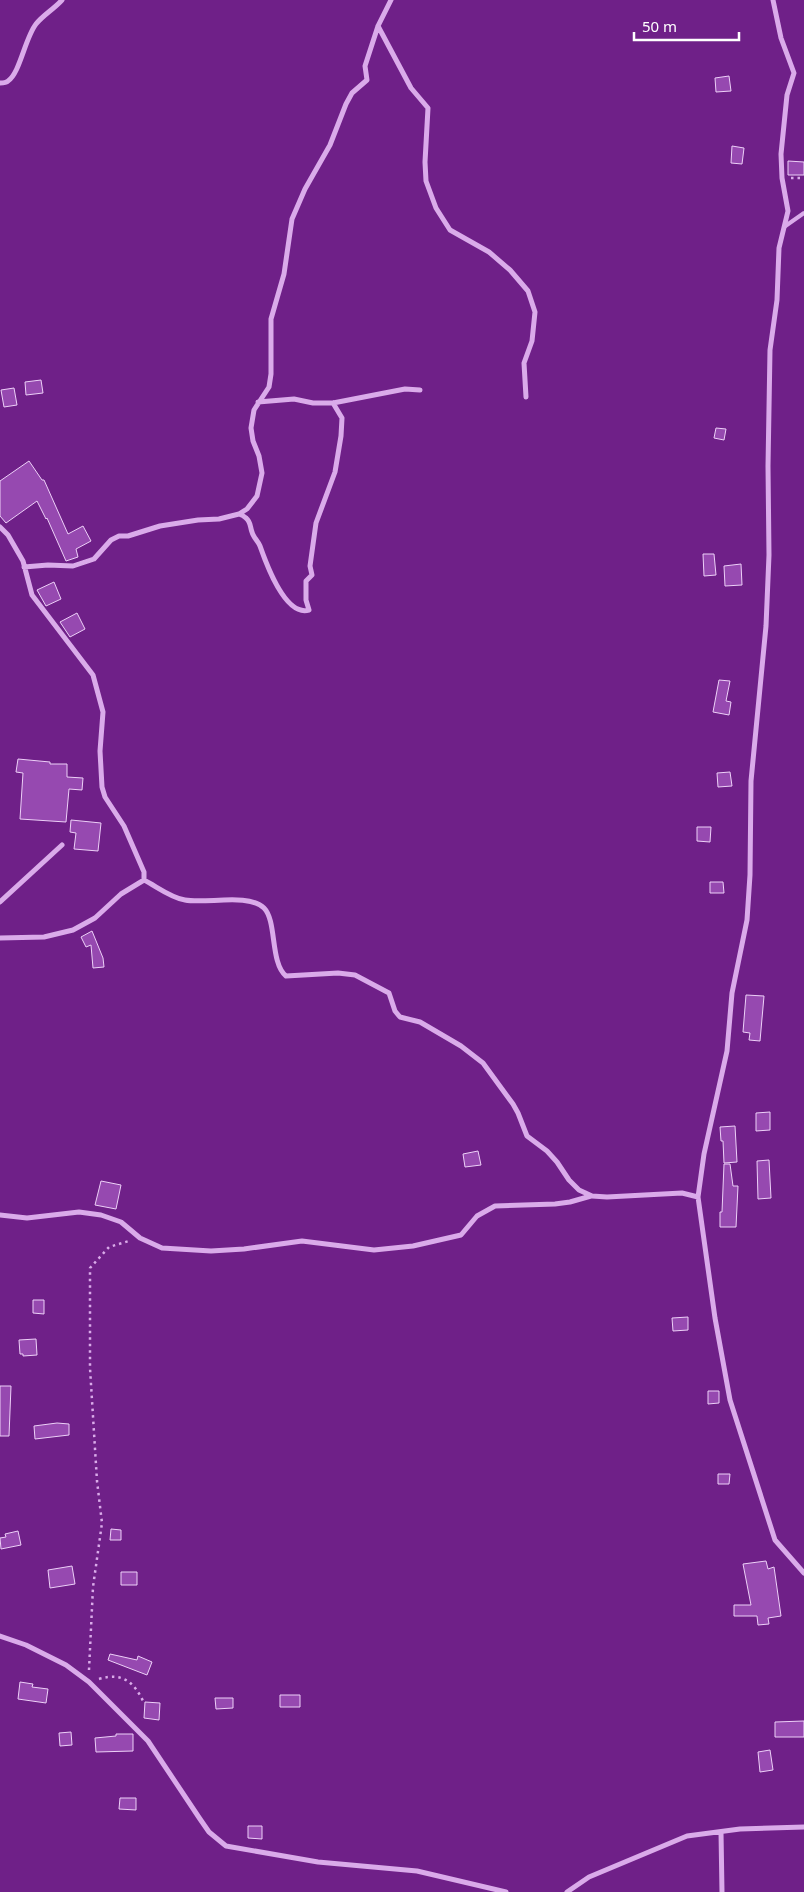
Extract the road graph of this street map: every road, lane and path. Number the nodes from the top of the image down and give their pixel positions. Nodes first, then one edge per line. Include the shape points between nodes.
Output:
1 (62, 0) edge
2 (391, 0) edge
3 (773, 0) edge
4 (378, 26) junction
5 (0, 83) edge
6 (782, 178) junction
7 (804, 178) edge
8 (804, 213) edge
9 (784, 227) junction
10 (420, 390) dead end
11 (526, 397) dead end
12 (258, 402) junction
13 (333, 403) junction
14 (239, 514) junction
15 (0, 527) edge
16 (24, 567) junction
17 (62, 845) dead end
18 (144, 880) junction
19 (0, 902) edge
20 (0, 938) edge
21 (592, 1196) junction
22 (698, 1197) junction
23 (0, 1215) edge
24 (140, 1238) junction
25 (804, 1573) edge
26 (0, 1636) edge
27 (89, 1682) junction
28 (144, 1703) dead end
29 (804, 1827) edge
30 (720, 1832) junction
31 (576, 1890) edge
32 (506, 1892) edge
33 (566, 1892) edge
34 (722, 1892) edge

1 - 5 street via 36,24 17,70 8,81
2 - 4 street
3 - 6 street via 781,38 794,73 787,96
4 - 11 street via 411,88 428,108 424,162 426,180 436,208 450,230 489,252 528,291 535,312 532,341 524,363
4 - 12 street via 365,66 367,80 352,93 346,104 330,145 292,219 284,274 271,319 269,387
6 - 7 path
6 - 9 street via 788,211
8 - 9 lane
9 - 22 street via 779,248 777,300 770,350 769,555 766,626 751,782 747,920 732,993 727,1051
10 - 13 street via 405,388
12 - 13 street via 294,398 313,403
12 - 14 street via 251,428 262,473 257,496 248,509
13 - 14 street via 342,418 341,436 335,472 316,523 310,566 312,575 306,581 309,610 296,609 284,596 267,569 250,524
14 - 16 street via 119,536 94,559 73,566
15 - 16 street via 8,535
16 - 18 street via 32,595 93,675 103,712 102,787 124,826 144,872
17 - 19 street
18 - 20 street via 121,894 95,918 73,930 44,937
18 - 21 street via 184,900 256,902 266,910 282,973 286,976 355,975 389,993 400,1017 420,1022 483,1063 518,1112 527,1136 547,1151 579,1190
21 - 22 street via 682,1194
21 - 24 street via 555,1204 495,1206 477,1216 461,1235 390,1250 302,1241 244,1249 182,1250 162,1248
22 - 25 street via 730,1400 775,1540
23 - 24 street via 27,1218 79,1212 102,1215 121,1222
24 - 27 path via 109,1247 90,1268 90,1368 102,1523 93,1587
26 - 27 street via 66,1665
27 - 28 path via 107,1676 125,1678 138,1690
27 - 32 street via 148,1741 200,1819 226,1846 318,1862 417,1871
29 - 30 street
30 - 31 street via 688,1836 589,1878
30 - 34 street
31 - 33 street

